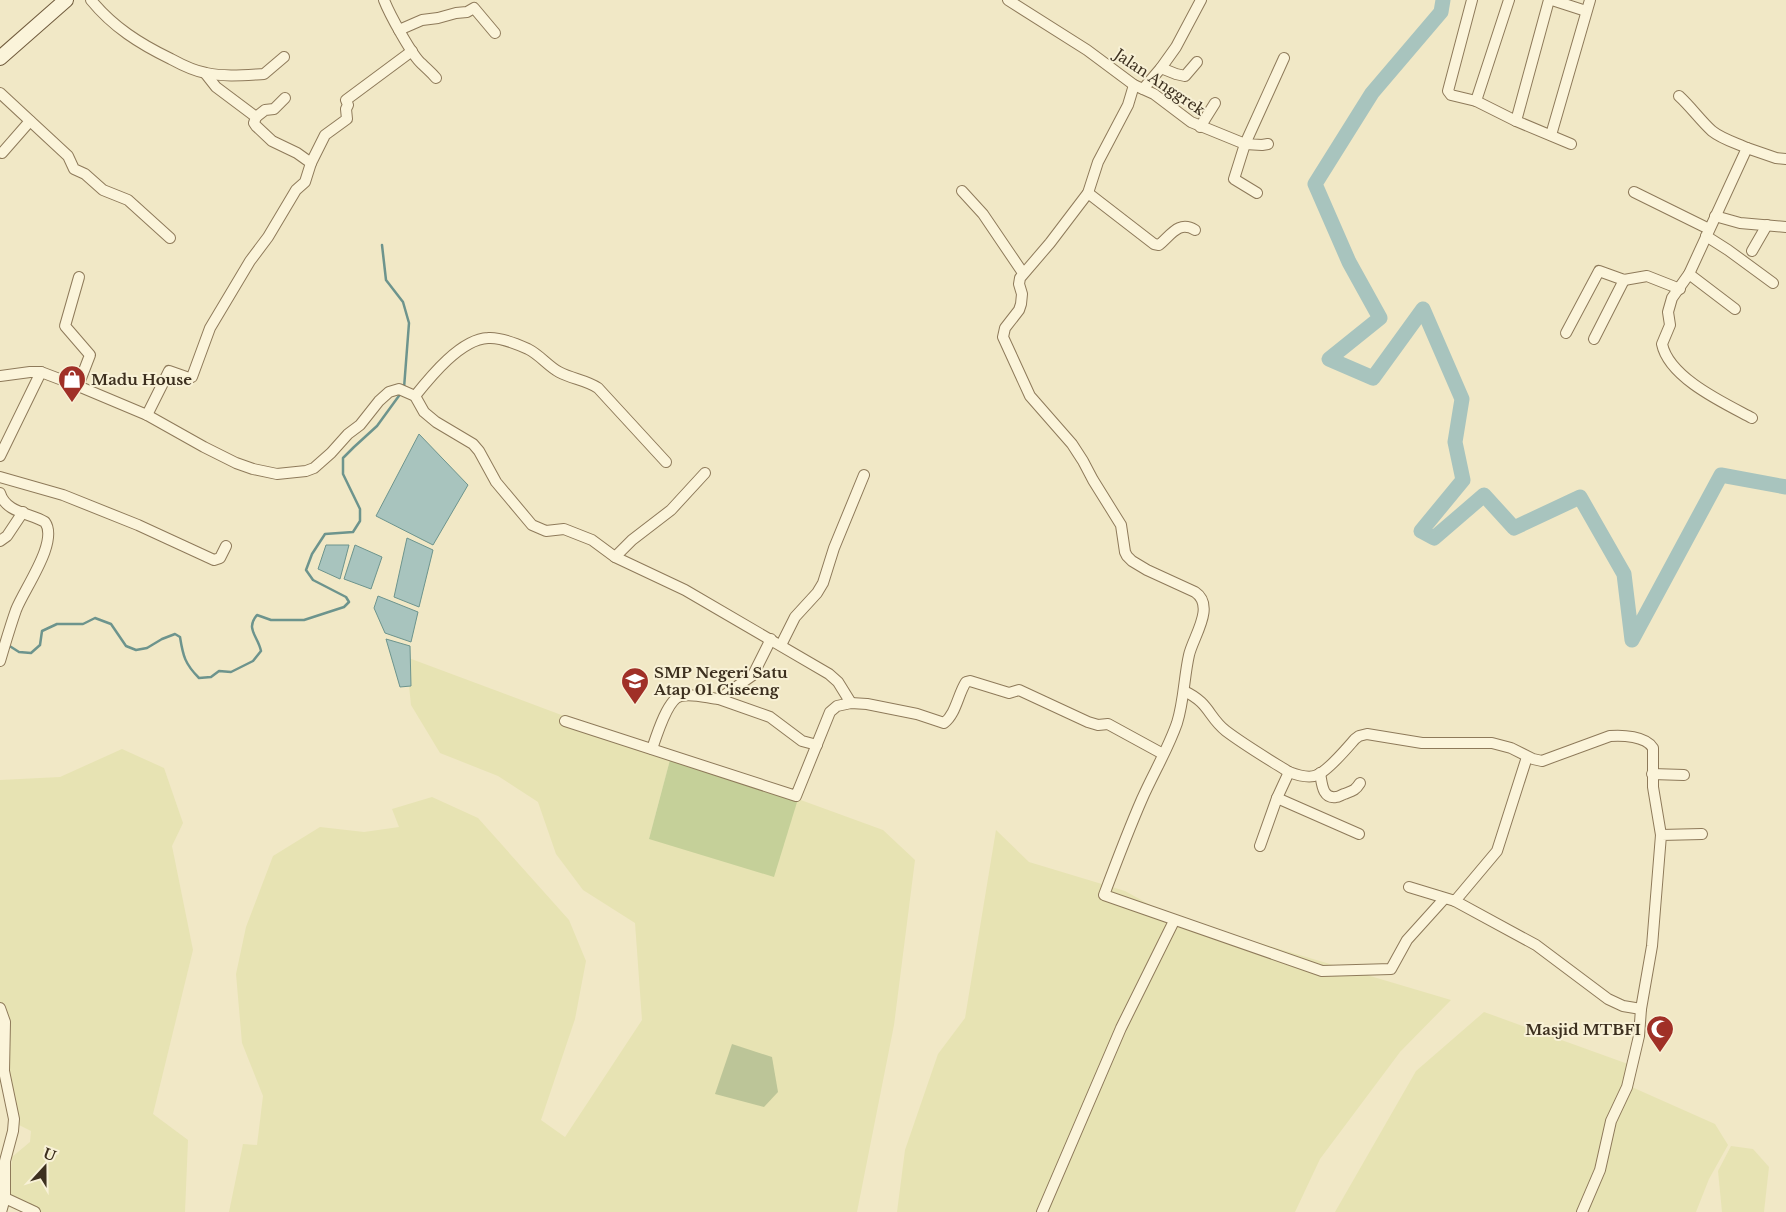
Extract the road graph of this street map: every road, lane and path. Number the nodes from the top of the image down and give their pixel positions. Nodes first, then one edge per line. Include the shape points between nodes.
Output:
1 (66, 0) edge
2 (91, 0) edge
3 (384, 0) edge
4 (1008, 0) edge
5 (1201, 0) edge
6 (1472, 0) edge
7 (1509, 0) edge
8 (1549, 0) edge
9 (1552, 0) edge
10 (1590, 0) edge
11 (1586, 11) junction
12 (400, 30) junction
13 (495, 33) dead end
14 (412, 51) junction
15 (284, 57) dead end
16 (0, 58) edge
17 (1284, 58) dead end
18 (1197, 62) dead end
19 (1161, 68) junction
20 (205, 73) junction
21 (436, 78) dead end
22 (1138, 87) junction
23 (0, 93) edge
24 (1679, 96) dead end
25 (285, 98) dead end
26 (1476, 101) junction
27 (1215, 103) dead end
28 (256, 117) junction
29 (30, 121) junction
30 (1516, 121) junction
31 (1200, 127) junction
32 (1551, 135) junction
33 (1245, 144) junction
34 (1268, 144) dead end
35 (1571, 144) dead end
36 (1748, 148) junction
37 (2, 152) dead end
38 (1786, 159) edge
39 (312, 163) junction
40 (962, 191) dead end
41 (1634, 192) dead end
42 (1088, 193) junction
43 (1257, 194) dead end
44 (1716, 216) junction
45 (1767, 225) junction
46 (1786, 227) edge
47 (1195, 230) dead end
48 (1708, 233) junction
49 (170, 238) dead end
50 (1752, 251) dead end
51 (1023, 273) junction
52 (1690, 274) junction
53 (79, 277) dead end
54 (1624, 280) junction
55 (1773, 283) dead end
56 (1680, 289) junction
57 (1735, 309) dead end
58 (1566, 333) dead end
59 (1594, 339) dead end
60 (41, 372) junction
61 (0, 376) edge
62 (78, 386) junction
63 (414, 395) junction
64 (148, 415) junction
65 (1752, 418) dead end
66 (0, 456) edge
67 (666, 462) dead end
68 (705, 473) dead end
69 (864, 475) dead end
70 (0, 477) edge
71 (0, 493) edge
72 (23, 512) junction
73 (0, 541) edge
74 (226, 546) dead end
75 (615, 557) junction
76 (771, 639) junction
77 (781, 645) junction
78 (0, 661) edge
79 (1184, 691) junction
80 (720, 699) junction
81 (851, 703) junction
82 (565, 721) dead end
83 (817, 744) junction
84 (652, 749) junction
85 (1163, 754) junction
86 (1527, 757) junction
87 (1289, 772) junction
88 (1320, 773) junction
89 (1652, 774) junction
90 (1684, 775) dead end
91 (1360, 783) dead end
92 (1277, 798) junction
93 (1359, 834) dead end
94 (1702, 834) dead end
95 (1661, 835) junction
96 (1260, 846) dead end
97 (1409, 887) dead end
98 (1450, 900) junction
99 (1174, 921) junction
100 (0, 1008) edge
101 (1641, 1010) junction
102 (2, 1052) edge
103 (2, 1197) edge
104 (1, 1212) edge
105 (35, 1212) edge
106 (1042, 1212) edge
107 (1582, 1212) edge

1 - 16 street
2 - 20 street via 115,25 142,45
3 - 12 street
4 - 22 street, Jalan Anggrek
5 - 19 street
6 - 26 street via 1448,91 1451,95
7 - 26 street
8 - 30 street
9 - 11 street
10 - 11 street
11 - 32 street
12 - 13 street via 422,20 474,8
12 - 14 street
14 - 21 street
14 - 39 street via 346,100 347,119 326,135
15 - 20 street via 264,74 223,76
17 - 33 street
18 - 19 street via 1185,76
19 - 22 street
20 - 28 street via 216,87
22 - 31 street, Jalan Anggrek via 1154,94
22 - 42 street via 1098,162
23 - 29 street
24 - 36 street via 1712,131
25 - 28 street via 274,109 265,110
26 - 30 street
27 - 31 street
28 - 39 street via 254,124 272,141
29 - 37 street
29 - 49 street via 68,156 74,169 103,190 128,200
30 - 32 street
31 - 33 street, Jalan Anggrek
32 - 35 street
33 - 34 street
33 - 43 street via 1234,180
36 - 38 street
36 - 44 street
39 - 64 street via 305,182 296,190 213,324 192,377 169,371
40 - 51 street via 983,214
41 - 48 street
42 - 47 street via 1154,244 1159,245 1179,227
42 - 51 street
44 - 45 street via 1740,223
44 - 48 street
45 - 46 street
45 - 50 street
48 - 52 street
48 - 55 street
51 - 79 street via 1019,284 1021,304 1005,328 1003,337 1030,396 1083,461 1121,525 1127,556 1138,566 1202,598 1204,612 1189,656
52 - 56 street
52 - 57 street
53 - 62 street via 65,326 90,355
54 - 56 street via 1647,276
54 - 58 street via 1599,271
54 - 59 street
56 - 65 street via 1670,304 1670,325 1662,347 1674,366 1701,391
60 - 61 street
60 - 62 street
60 - 66 street
62 - 64 street
63 - 64 street via 399,389 389,392 314,468 287,473 267,473 236,462
63 - 67 street via 468,344 484,338 499,339 530,350 559,372 598,388
63 - 75 street via 429,416 480,451 496,482 532,525 546,531 557,528 569,530 599,544
68 - 75 street via 671,510
69 - 77 street via 822,583 795,617
70 - 74 street via 63,495 214,560 220,558
71 - 72 street via 14,510
72 - 73 street
72 - 78 street via 45,522 48,538 36,571 16,609
75 - 76 street via 685,590
76 - 77 street
76 - 80 street via 753,675
77 - 81 street via 834,678
79 - 85 street via 1178,721
79 - 87 street via 1196,696 1224,730
80 - 83 street via 770,717 802,741
80 - 84 street via 675,698
81 - 83 street via 837,706 830,712
81 - 85 street via 885,707 944,723 966,682 970,681 1009,693 1020,690 1088,722 1108,724
82 - 84 street
83 - 84 street via 796,796
85 - 99 street via 1104,896
86 - 88 street via 1492,743 1422,743 1367,734 1355,739
86 - 89 street via 1542,761 1617,736 1645,740 1650,744
86 - 98 street via 1497,851
87 - 88 street via 1301,776
87 - 92 street
88 - 91 street via 1322,789 1336,798 1354,791
89 - 90 street
89 - 95 street
92 - 93 street
92 - 96 street
94 - 95 street
95 - 101 street via 1652,946
97 - 98 street
98 - 99 street via 1406,940 1391,969 1322,971
98 - 101 street via 1536,945 1608,999
99 - 106 street via 1121,1028
100 - 102 street via 4,1022
101 - 107 street via 1639,1036 1627,1087 1611,1120 1600,1170
102 - 103 street via 14,1119 5,1161
103 - 104 street
103 - 105 street

